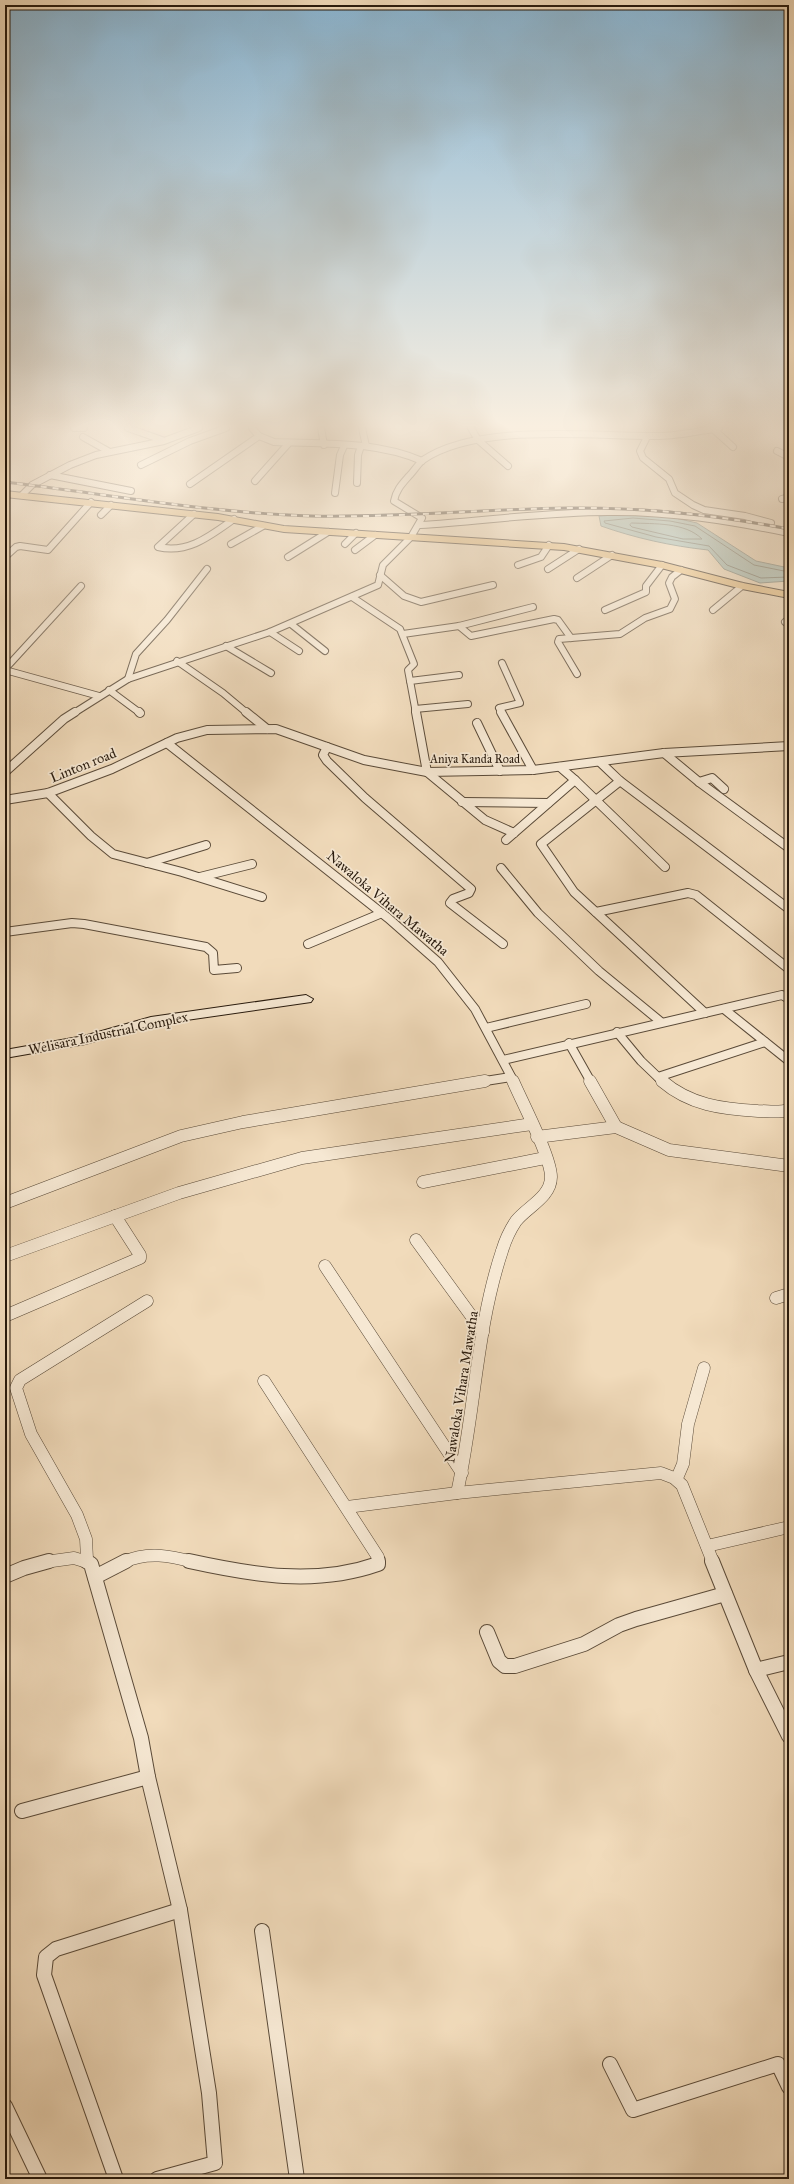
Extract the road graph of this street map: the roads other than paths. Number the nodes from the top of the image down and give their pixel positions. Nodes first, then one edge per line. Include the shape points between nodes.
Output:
1 (66, 530) edge
2 (177, 530) edge
3 (218, 530) edge
4 (256, 530) edge
5 (297, 530) edge
6 (417, 530) edge
7 (774, 530) edge
8 (328, 532) junction
9 (789, 533) edge
10 (356, 534) junction
11 (375, 535) junction
12 (412, 537) junction
13 (232, 544) dead end
14 (345, 544) dead end
15 (549, 545) junction
16 (579, 549) junction
17 (355, 550) dead end
18 (612, 555) junction
19 (5, 557) edge
20 (288, 557) dead end
21 (518, 565) dead end
22 (662, 565) junction
23 (207, 569) dead end
24 (548, 569) dead end
25 (681, 570) junction
26 (380, 575) junction
27 (577, 578) dead end
28 (81, 586) dead end
29 (493, 586) dead end
30 (742, 586) junction
31 (789, 596) edge
32 (352, 597) junction
33 (408, 598) junction
34 (453, 600) dead end
35 (533, 607) dead end
36 (605, 610) dead end
37 (713, 610) dead end
38 (290, 624) junction
39 (459, 626) junction
40 (270, 632) junction
41 (403, 634) junction
42 (471, 636) junction
43 (570, 638) junction
44 (478, 642) dead end
45 (226, 646) junction
46 (299, 651) dead end
47 (325, 651) dead end
48 (177, 661) junction
49 (502, 663) dead end
50 (5, 670) edge
51 (271, 674) dead end
52 (577, 674) dead end
53 (459, 675) dead end
54 (128, 679) junction
55 (410, 681) junction
56 (109, 690) junction
57 (99, 696) junction
58 (468, 704) dead end
59 (415, 709) junction
60 (140, 713) dead end
61 (477, 723) dead end
62 (267, 729) junction
63 (167, 743) junction
64 (789, 746) edge
65 (326, 747) junction
66 (664, 753) junction
67 (600, 762) junction
68 (560, 767) junction
69 (533, 770) junction
70 (500, 771) junction
71 (5, 772) edge
72 (427, 772) junction
73 (575, 780) junction
74 (620, 781) junction
75 (699, 782) junction
76 (724, 789) dead end
77 (48, 793) junction
78 (598, 798) junction
79 (5, 800) edge
80 (462, 802) junction
81 (548, 803) junction
82 (514, 833) junction
83 (506, 840) dead end
84 (206, 845) dead end
85 (789, 848) edge
86 (146, 863) junction
87 (252, 864) dead end
88 (665, 867) dead end
89 (501, 868) dead end
90 (200, 878) junction
91 (262, 897) dead end
92 (789, 909) edge
93 (596, 912) junction
94 (382, 913) junction
95 (5, 932) edge
96 (308, 944) dead end
97 (503, 944) dead end
98 (236, 968) dead end
99 (789, 969) edge
100 (787, 996) edge
101 (306, 999) dead end
102 (586, 1004) dead end
103 (724, 1009) junction
104 (706, 1013) junction
105 (660, 1022) junction
106 (486, 1028) junction
107 (617, 1032) junction
108 (765, 1042) junction
109 (569, 1043) junction
110 (5, 1054) edge
111 (503, 1060) junction
112 (789, 1061) edge
113 (658, 1077) junction
114 (511, 1078) junction
115 (789, 1110) edge
116 (532, 1124) junction
117 (616, 1127) junction
118 (537, 1137) junction
119 (545, 1158) junction
120 (789, 1166) edge
121 (423, 1182) dead end
122 (5, 1203) edge
123 (115, 1216) junction
124 (416, 1240) dead end
125 (5, 1256) edge
126 (324, 1266) dead end
127 (789, 1294) edge
128 (776, 1298) dead end
129 (147, 1301) dead end
130 (5, 1316) edge
131 (483, 1332) junction
132 (704, 1368) dead end
133 (264, 1381) dead end
134 (462, 1473) junction
135 (677, 1478) junction
136 (457, 1493) junction
137 (347, 1507) junction
138 (789, 1527) edge
139 (707, 1546) junction
140 (87, 1559) junction
141 (5, 1576) edge
142 (96, 1577) junction
143 (725, 1594) junction
144 (486, 1632) dead end
145 (789, 1662) edge
146 (756, 1670) junction
147 (789, 1736) edge
148 (148, 1777) junction
149 (22, 1811) dead end
150 (180, 1910) junction
151 (262, 1931) dead end
152 (610, 2064) dead end
153 (789, 2087) edge
154 (5, 2106) edge
155 (40, 2179) edge
156 (116, 2179) edge
157 (157, 2179) edge
158 (297, 2179) edge

1 - 19 street via 48,550 20,546
2 - 3 street via 158,547 186,549 195,546
4 - 13 street
5 - 8 main road
6 - 12 street
7 - 9 street
8 - 10 main road
8 - 20 street
10 - 11 main road
10 - 14 street
11 - 12 main road
11 - 17 street
12 - 15 main road
12 - 26 street via 384,563
15 - 16 main road
15 - 21 street via 541,557
16 - 18 main road
16 - 24 street
18 - 22 main road
18 - 27 street
22 - 25 main road
22 - 36 street via 646,586 646,592
23 - 54 street via 136,654
25 - 30 main road
25 - 43 street via 669,583 675,599 670,609 645,618 620,634
26 - 32 street via 378,585
26 - 33 street
28 - 50 street
29 - 33 street via 421,602
30 - 31 main road
30 - 37 street
32 - 38 street
32 - 41 street via 400,629
33 - 34 street via 405,600 414,606 423,607
35 - 39 street
38 - 40 street
38 - 47 street
39 - 41 street
39 - 42 street
40 - 45 street
40 - 46 street
41 - 55 street via 414,664 408,670
42 - 43 street via 554,619 558,620
42 - 44 street
43 - 52 street via 559,639 558,642
45 - 48 street
45 - 51 street
48 - 54 street
48 - 62 street via 223,692
49 - 69 street via 520,703 499,708
50 - 57 street
53 - 55 street
54 - 56 street
55 - 59 street
56 - 57 street
56 - 60 street
57 - 71 street via 64,719
58 - 59 street
59 - 72 street
61 - 70 street
62 - 63 street, Aniya Kanda Road via 207,730
62 - 65 street, Aniya Kanda Road via 276,729
63 - 77 street, Linton road via 112,769
63 - 94 street, Nawaloka Vihara Mawatha
64 - 66 street, Aniya Kanda Road
65 - 72 street, Aniya Kanda Road via 364,760
65 - 97 street via 323,755 332,766 365,798 471,889 469,893 453,899 450,903
66 - 67 street, Aniya Kanda Road
66 - 75 street
67 - 68 street, Aniya Kanda Road
67 - 74 street
68 - 69 street, Aniya Kanda Road
68 - 73 street
69 - 70 street, Aniya Kanda Road
70 - 72 street, Aniya Kanda Road
72 - 80 street
73 - 78 street
73 - 81 street
74 - 78 street
74 - 92 street
75 - 76 street via 712,778
75 - 85 street
77 - 79 street, Linton road
77 - 86 street via 113,854
78 - 88 street
78 - 93 street via 541,844 574,892
80 - 81 street
80 - 82 street via 486,820
81 - 82 street
82 - 83 street
84 - 86 street
86 - 90 street
87 - 90 street
89 - 105 street via 538,913 599,971
90 - 91 street
93 - 99 street via 688,893 696,895
93 - 104 street
94 - 96 street
94 - 106 street, Nawaloka Vihara Mawatha via 432,956 466,996
95 - 98 street via 72,923 84,924 206,947 213,953 214,970
100 - 103 street
101 - 110 street, Welisara Industrial Complex via 145,1022 80,1041
102 - 106 street
103 - 104 street
103 - 108 street
104 - 105 street
105 - 107 street
106 - 111 street, Nawaloka Vihara Mawatha
107 - 109 street
107 - 113 street
108 - 112 street
108 - 113 street
109 - 111 street
109 - 117 street
111 - 114 street, Nawaloka Vihara Mawatha
113 - 115 street via 676,1093 691,1101 717,1108 782,1112
114 - 116 street, Nawaloka Vihara Mawatha
114 - 122 street via 356,1102 181,1136
116 - 118 street, Nawaloka Vihara Mawatha
116 - 123 street via 302,1158 179,1193
117 - 118 street
117 - 120 street via 669,1150
118 - 119 street, Nawaloka Vihara Mawatha
119 - 121 street
119 - 131 street, Nawaloka Vihara Mawatha via 551,1178 547,1190 516,1221 501,1254
123 - 125 street
123 - 130 street via 140,1258
124 - 131 street
126 - 134 street
127 - 128 street
129 - 140 street via 20,1380 16,1388 30,1434 78,1515 86,1538
131 - 134 street, Nawaloka Vihara Mawatha
132 - 135 street via 688,1424 683,1464
133 - 137 street
134 - 136 street, Nawaloka Vihara Mawatha
135 - 136 street via 657,1473
135 - 139 street via 682,1484
136 - 137 street
137 - 142 street via 378,1557 378,1564 360,1571 300,1578 272,1577 149,1555 126,1561
138 - 139 street
139 - 143 street
140 - 141 street via 75,1557 19,1568
140 - 142 street via 92,1564
142 - 148 street via 141,1738
143 - 144 street via 636,1619 584,1644 515,1666 505,1666 499,1661
143 - 146 street
145 - 146 street
146 - 147 street
148 - 149 street
148 - 150 street
150 - 156 street via 56,1949 46,1957 44,1974
150 - 157 street via 209,2093 215,2163
151 - 158 street
152 - 153 street via 633,2110 778,2064
154 - 155 street

